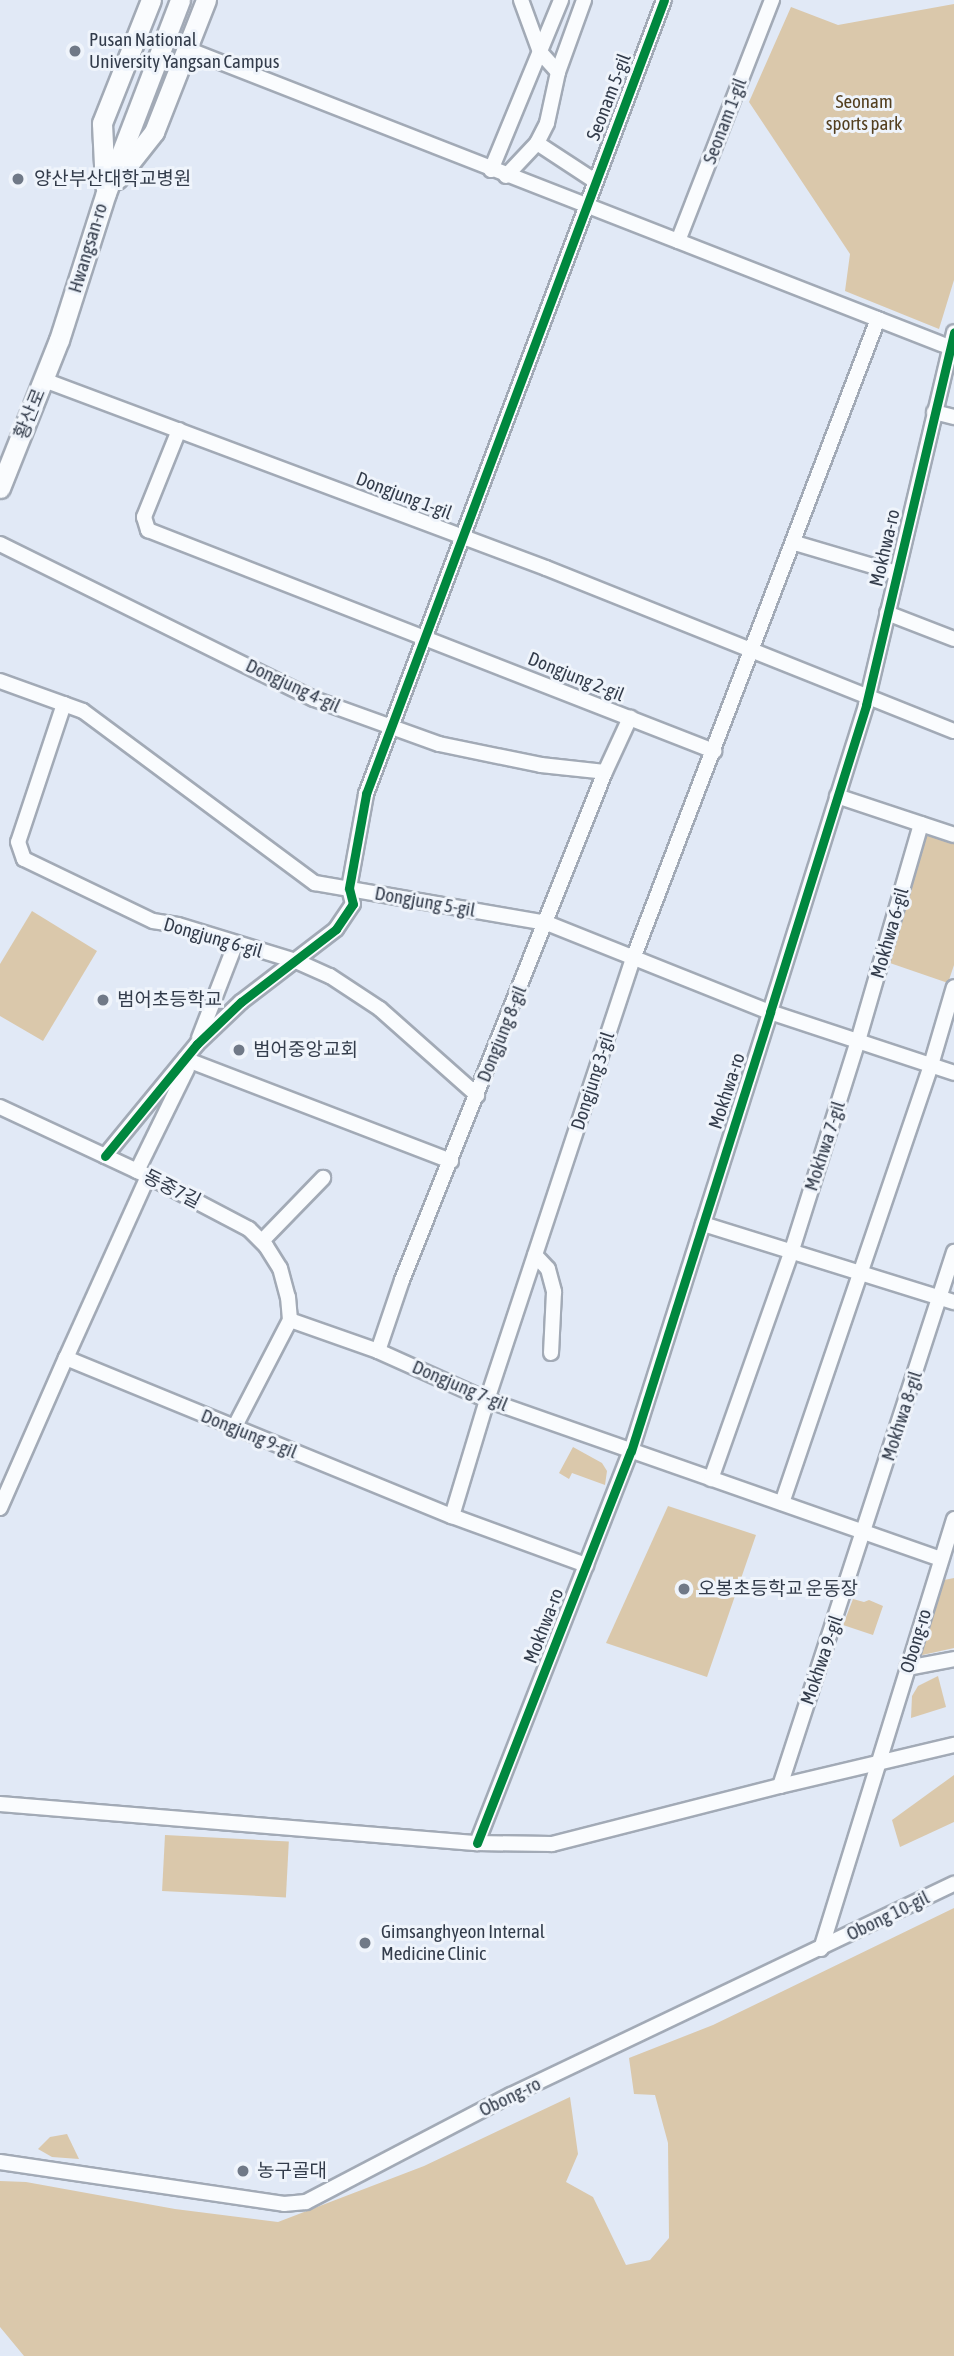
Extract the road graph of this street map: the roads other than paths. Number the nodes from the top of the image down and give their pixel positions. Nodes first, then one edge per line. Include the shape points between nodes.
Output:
1 (151, 0) edge
2 (180, 0) edge
3 (206, 0) edge
4 (521, 0) edge
5 (561, 0) edge
6 (584, 0) edge
7 (664, 0) edge
8 (772, 0) edge
9 (187, 49) junction
10 (540, 52) junction
11 (558, 72) junction
12 (537, 143) junction
13 (491, 170) junction
14 (506, 176) junction
15 (595, 181) junction
16 (106, 193) junction
17 (586, 207) junction
18 (678, 241) junction
19 (878, 319) junction
20 (954, 332) edge
21 (60, 340) joint
22 (949, 347) junction
23 (44, 380) junction
24 (934, 412) junction
25 (954, 417) edge
26 (179, 430) junction
27 (0, 488) edge
28 (465, 538) junction
29 (794, 543) junction
30 (0, 544) edge
31 (897, 573) junction
32 (887, 613) junction
33 (425, 635) junction
34 (954, 639) edge
35 (752, 652) junction
36 (0, 681) edge
37 (868, 695) junction
38 (64, 704) junction
39 (630, 718) junction
40 (390, 726) junction
41 (954, 732) edge
42 (714, 751) junction
43 (605, 772) junction
44 (837, 796) junction
45 (921, 824) junction
46 (954, 835) edge
47 (349, 888) junction
48 (547, 923) junction
49 (236, 945) junction
50 (634, 956) junction
51 (296, 961) junction
52 (954, 987) edge
53 (770, 1012) junction
54 (858, 1041) junction
55 (197, 1044) junction
56 (188, 1062) junction
57 (931, 1065) junction
58 (954, 1073) edge
59 (477, 1095) junction
60 (0, 1107) edge
61 (105, 1156) junction
62 (451, 1161) junction
63 (142, 1174) junction
64 (323, 1178) dead end
65 (703, 1224) junction
66 (262, 1241) junction
67 (792, 1250) junction
68 (954, 1252) edge
69 (535, 1255) junction
70 (859, 1270) junction
71 (947, 1300) edge
72 (290, 1320) junction
73 (378, 1351) junction
74 (551, 1353) dead end
75 (66, 1358) junction
76 (487, 1400) junction
77 (233, 1428) junction
78 (631, 1451) junction
79 (711, 1479) junction
80 (782, 1503) junction
81 (0, 1508) edge
82 (452, 1516) junction
83 (954, 1519) edge
84 (864, 1534) junction
85 (586, 1565) junction
86 (944, 1566) edge
87 (954, 1659) edge
88 (907, 1668) junction
89 (954, 1745) edge
90 (877, 1764) junction
91 (780, 1786) junction
92 (0, 1804) edge
93 (478, 1843) junction
94 (954, 1884) edge
95 (821, 1949) junction
96 (0, 2162) edge

1 - 16 main road via 102,122
2 - 16 main road, Hwangsan-ro
3 - 9 main road
4 - 10 street
5 - 10 street
6 - 11 street
7 - 15 street, Seonam 5-gil
8 - 18 street, Seonam 1-gil
9 - 13 street
9 - 16 main road via 155,132
10 - 11 street
10 - 13 street
11 - 12 street via 547,123
12 - 14 street
12 - 15 street
13 - 14 street
14 - 17 street
15 - 17 street, Seonam 5-gil
16 - 21 main road, Hwangsan-ro
17 - 18 street
17 - 28 street, Seonam 5-gil
18 - 19 street
19 - 22 street
19 - 29 street
20 - 22 street, Mokhwa-ro
21 - 23 main road, 황산로
22 - 24 street, Mokhwa-ro
23 - 26 street, Dongjung 1-gil
23 - 27 main road, 황산로
24 - 25 street
24 - 31 street, Mokhwa-ro
26 - 28 street, Dongjung 1-gil
26 - 33 street, Dongjung 2-gil via 144,517 148,530
28 - 33 street
28 - 35 street, Dongjung 1-gil
29 - 31 street
29 - 35 street
30 - 40 street, Dongjung 4-gil via 314,699
31 - 32 street, Mokhwa-ro
32 - 34 street
32 - 37 street, Mokhwa-ro
33 - 39 street, Dongjung 2-gil
33 - 40 street
35 - 37 street, Dongjung 1-gil
35 - 42 street, Dongjung 3-gil
36 - 38 street, Dongjung 5-gil
37 - 41 street, Dongjung 1-gil
37 - 44 street, Mokhwa-ro
38 - 47 street, Dongjung 5-gil via 83,711 315,883
38 - 49 street, Dongjung 6-gil via 18,842 24,859 153,921
39 - 42 street, Dongjung 2-gil
39 - 43 street, Dongjung 8-gil
40 - 43 street, Dongjung 4-gil via 482,755
40 - 47 street via 366,794
42 - 50 street, Dongjung 3-gil
43 - 48 street, Dongjung 8-gil
44 - 45 street
44 - 53 street, Mokhwa-ro
45 - 46 street
45 - 54 street, Mokhwa 6-gil
47 - 48 street, Dongjung 5-gil
47 - 51 street via 352,904 336,929
48 - 50 street, Dongjung 5-gil
48 - 59 street, Dongjung 8-gil
49 - 51 street, Dongjung 6-gil
49 - 55 street
50 - 53 street, Dongjung 5-gil
50 - 69 street, Dongjung 3-gil
51 - 55 street via 241,1002
51 - 59 street, Dongjung 6-gil via 330,976 380,1009
52 - 57 street
53 - 54 street
53 - 65 street, Mokhwa-ro
54 - 57 street
54 - 67 street, Mokhwa 7-gil
55 - 56 street
56 - 61 street
56 - 62 street
56 - 63 street
57 - 58 street
57 - 70 street
59 - 62 street, Dongjung 8-gil
60 - 61 street, 동중7길
61 - 63 street, 동중7길
62 - 73 street, Dongjung 8-gil
63 - 66 street, 동중7길 via 249,1229
63 - 75 street
64 - 66 street
65 - 67 street
65 - 78 street, Mokhwa-ro
66 - 72 street, 동중7길 via 280,1268
67 - 70 street
67 - 79 street
68 - 71 street
69 - 74 street via 548,1269 554,1292
69 - 76 street, Dongjung 3-gil
70 - 71 street
70 - 80 street
71 - 84 street, Mokhwa 8-gil
72 - 73 street, Dongjung 7-gil
72 - 77 street
73 - 76 street, Dongjung 7-gil
75 - 77 street, Dongjung 9-gil
75 - 81 street
76 - 78 street, Dongjung 7-gil
76 - 82 street, Dongjung 3-gil
77 - 82 street, Dongjung 9-gil
78 - 79 street
78 - 85 street, Mokhwa-ro
79 - 80 street
80 - 84 street
82 - 85 street, Dongjung 9-gil
83 - 86 street, Obong-ro
84 - 86 street
84 - 91 street, Mokhwa 9-gil
85 - 93 street, Mokhwa-ro
86 - 88 street, Obong-ro
87 - 88 street
88 - 90 street, Obong-ro
89 - 90 street
90 - 91 street
90 - 95 street, Obong-ro
91 - 93 street via 552,1844
92 - 93 street
94 - 95 street, Obong 10-gil
95 - 96 street, Obong-ro via 511,2095 306,2202 284,2204

